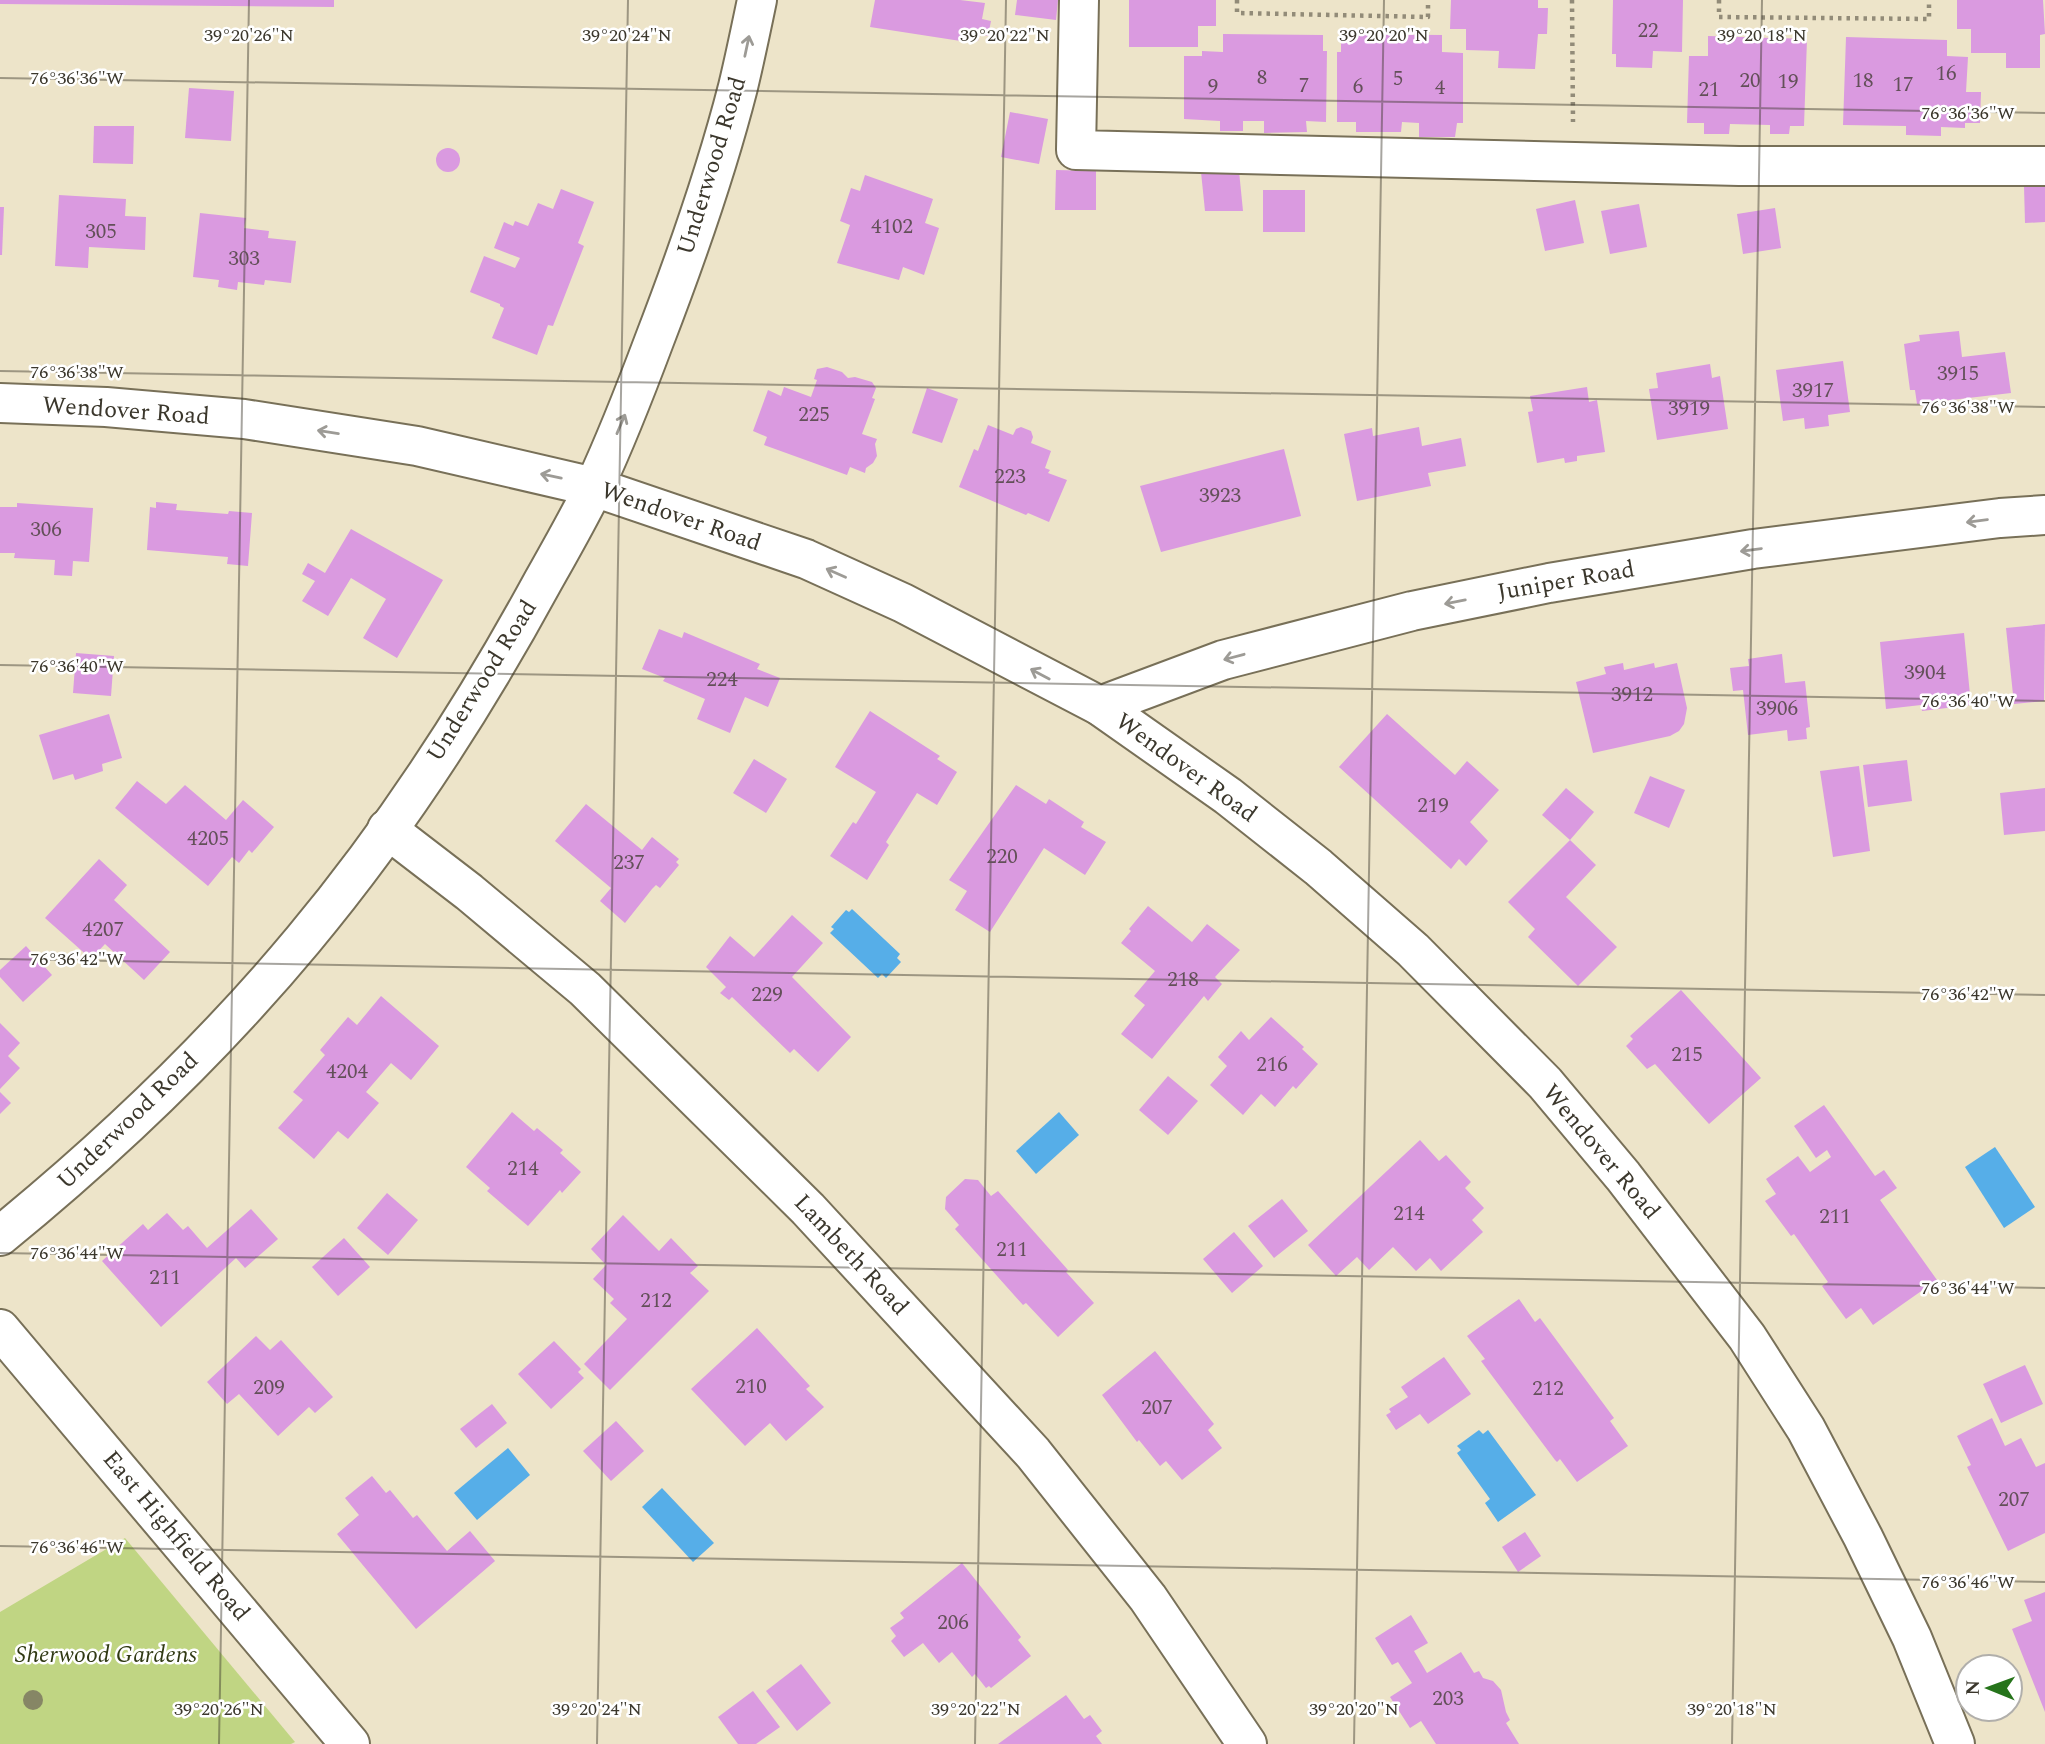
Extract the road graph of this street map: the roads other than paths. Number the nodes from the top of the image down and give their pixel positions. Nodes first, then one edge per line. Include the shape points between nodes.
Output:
1 (757, 0) edge
2 (1079, 0) edge
3 (2045, 166) edge
4 (0, 403) edge
5 (594, 487) junction
6 (2045, 515) edge
7 (1100, 706) junction
8 (387, 830) junction
9 (0, 1236) edge
10 (0, 1329) edge
11 (350, 1744) edge
12 (1247, 1744) edge
13 (1955, 1744) edge

5 -> 1 street, Underwood Road via 673,293 709,186
2 - 3 street via 1076,150 1739,166
5 -> 4 street, Wendover Road via 417,446 244,419
7 -> 5 street, Wendover Road via 903,603 806,559
5 - 8 street, Underwood Road via 486,684
6 -> 7 street, Juniper Road via 1753,549 1412,611 1223,660
7 - 13 street, Wendover Road via 1238,804 1413,950 1545,1083 1623,1176 1747,1337 1806,1429 1912,1639
8 - 9 street, Underwood Road via 303,940 213,1039 124,1128
8 - 12 street, Lambeth Road via 585,989 808,1209 1033,1453 1148,1598
10 - 11 street, East Highfield Road

